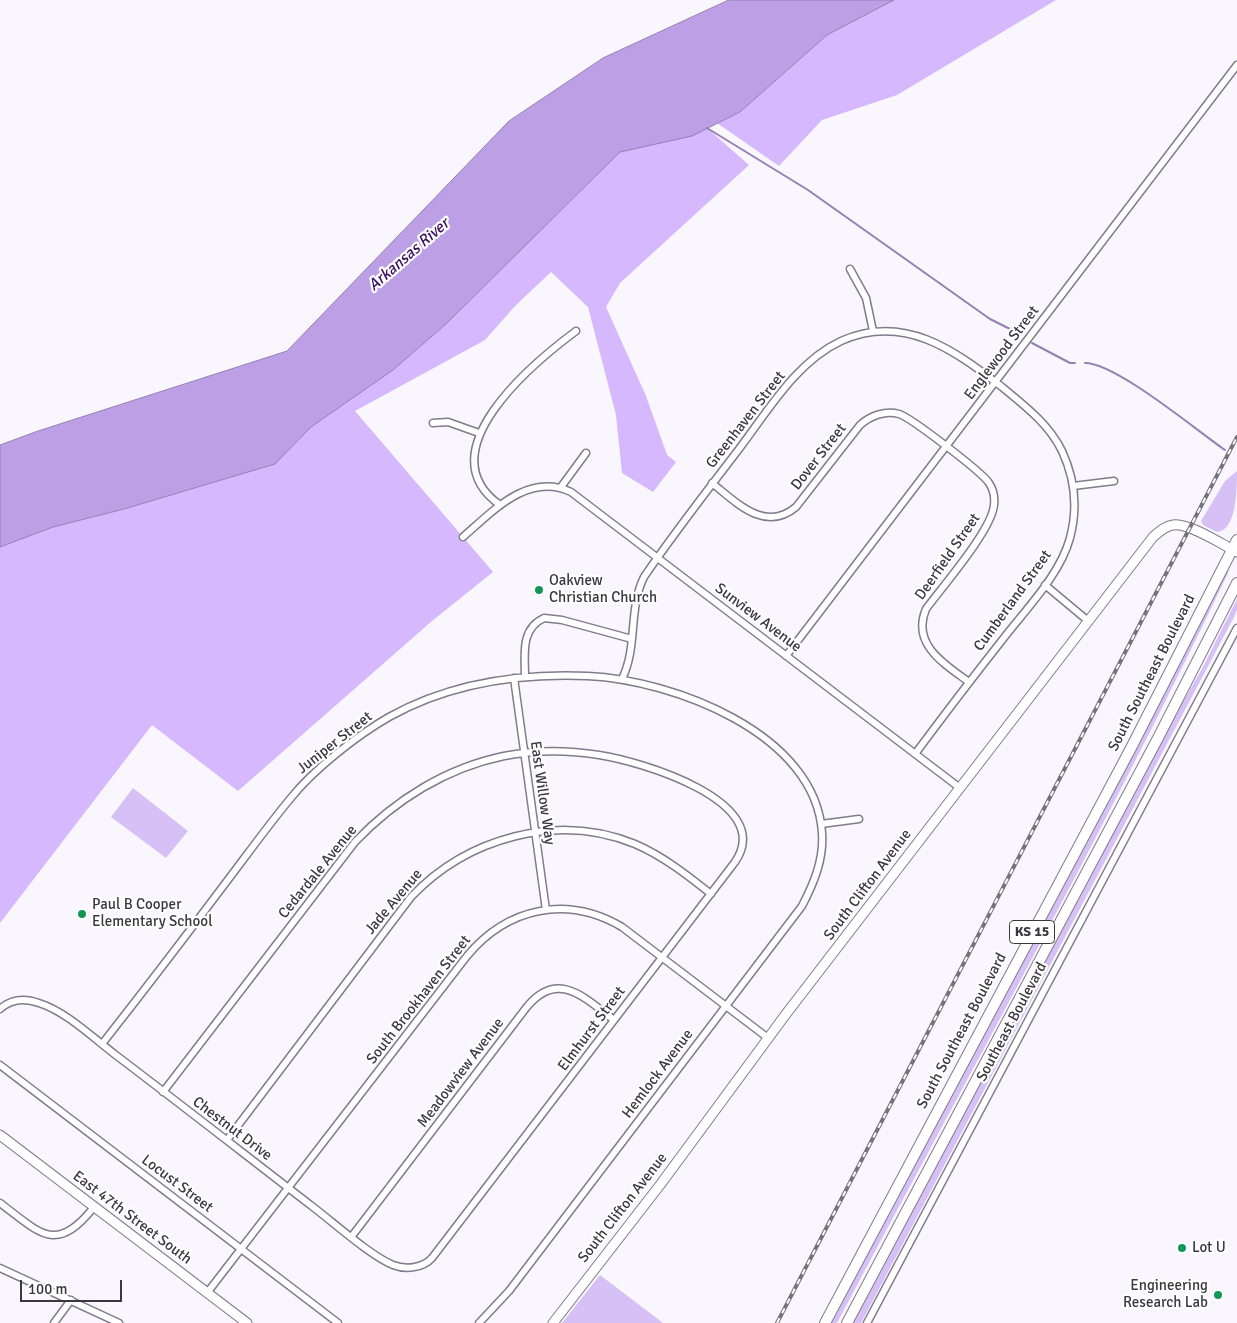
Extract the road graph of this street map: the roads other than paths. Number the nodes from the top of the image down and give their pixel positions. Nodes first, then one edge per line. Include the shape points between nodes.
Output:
1 (1237, 65) edge
2 (850, 269) dead end
3 (576, 331) dead end
4 (873, 331) junction
5 (995, 382) junction
6 (432, 423) dead end
7 (479, 433) junction
8 (946, 447) junction
9 (586, 454) dead end
10 (1114, 481) dead end
11 (712, 483) junction
12 (1073, 486) junction
13 (562, 488) junction
14 (500, 505) junction
15 (463, 537) dead end
16 (1235, 548) edge
17 (658, 557) junction
18 (1237, 584) edge
19 (1045, 585) junction
20 (1087, 620) junction
21 (1237, 628) edge
22 (632, 639) junction
23 (786, 656) junction
24 (525, 677) junction
25 (514, 678) junction
26 (622, 679) junction
27 (969, 682) junction
28 (524, 754) junction
29 (915, 754) junction
30 (960, 788) junction
31 (721, 804) joint
32 (859, 819) dead end
33 (821, 824) junction
34 (535, 833) junction
35 (711, 894) junction
36 (546, 910) junction
37 (663, 958) junction
38 (725, 1007) junction
39 (0, 1009) edge
40 (614, 1020) junction
41 (768, 1038) junction
42 (102, 1044) junction
43 (0, 1065) edge
44 (163, 1092) junction
45 (0, 1135) edge
46 (226, 1140) junction
47 (289, 1188) junction
48 (0, 1203) edge
49 (94, 1207) junction
50 (352, 1236) junction
51 (242, 1250) junction
52 (424, 1264) joint
53 (0, 1268) edge
54 (207, 1293) junction
55 (71, 1300) junction
56 (54, 1323) edge
57 (119, 1323) edge
58 (247, 1323) edge
59 (338, 1323) edge
60 (479, 1323) edge
61 (553, 1323) edge
62 (825, 1323) edge
63 (847, 1323) edge
64 (867, 1323) edge

1 - 5 street, Englewood Street
2 - 4 street via 866,298
3 - 7 street via 529,371 492,412
4 - 5 street, Greenhaven Street via 902,332 935,342
4 - 11 street, Greenhaven Street via 842,341 810,361
5 - 8 street, Englewood Street
5 - 12 street, Cumberland Street via 1050,431 1062,451
6 - 7 street via 448,422
7 - 14 street via 474,452 476,472 484,489
8 - 11 street, Dover Street via 900,414 886,413 870,418 860,425 796,507 776,517 751,513
8 - 23 street, Englewood Street
8 - 27 street, Deerfield Street via 983,476 994,498 987,525 926,609 922,622 927,646
9 - 13 street
10 - 12 street
11 - 17 street, Greenhaven Street
12 - 19 street, Cumberland Street via 1075,513 1068,544
13 - 14 street, Sunview Avenue via 545,485 534,488
13 - 17 street, Sunview Avenue
14 - 15 street
16 - 20 street, South Clifton Avenue via 1190,528 1174,524 1167,527 1149,540
16 - 62 main road, South Southeast Boulevard / KS 15
17 - 22 street, Greenhaven Street via 644,576 638,592
17 - 23 street, Sunview Avenue
18 - 63 main road, KS 15
19 - 20 street
19 - 27 street, Cumberland Street
20 - 30 street, South Clifton Avenue
21 - 64 street, Southeast Boulevard
22 - 24 street via 544,618 534,624 524,640
22 - 26 street, Greenhaven Street
23 - 29 street, Sunview Avenue
24 - 25 street, Juniper Street
24 - 26 street, Juniper Street
25 - 28 street, East Willow Way
25 - 42 street, Juniper Street via 460,688 408,707 369,730 314,774 289,799
26 - 33 street, Juniper Street via 698,702 740,722 770,742 795,766 807,784
27 - 29 street, Cumberland Street
28 - 31 street, Cedardale Avenue via 579,753 630,762 674,777
28 - 34 street, East Willow Way
28 - 44 street, Cedardale Avenue via 485,761 446,776 410,795 370,827 341,859
29 - 30 street, Sunview Avenue
30 - 41 street, South Clifton Avenue
31 - 35 street, Elmhurst Street via 736,818 744,840 736,860
32 - 33 street
33 - 38 street, Hemlock Avenue via 820,862 802,906
34 - 35 street, Jade Avenue via 579,831 625,841 666,860
34 - 36 street, East Willow Way
34 - 46 street, Jade Avenue via 477,848 429,879 399,912
35 - 37 street, Elmhurst Street
36 - 37 street, South Brookhaven Street via 577,909 596,914 622,927
36 - 47 street, South Brookhaven Street via 506,922 474,948
37 - 38 street, South Brookhaven Street
37 - 40 street, Elmhurst Street
38 - 41 street, South Brookhaven Street
38 - 60 street, Hemlock Avenue via 509,1291
39 - 42 street, Chestnut Drive via 11,1001 28,1001 50,1008
40 - 50 street, Meadowview Avenue via 569,990 554,989 540,993
40 - 52 street, Elmhurst Street via 432,1258
41 - 61 street, South Clifton Avenue
42 - 44 street, Chestnut Drive
43 - 51 street, Locust Street
44 - 46 street, Chestnut Drive
45 - 49 street, East 47th Street South
46 - 47 street, Chestnut Drive
47 - 50 street, Chestnut Drive
47 - 51 street, South Brookhaven Street
48 - 49 street via 33,1228 49,1235 74,1230
49 - 54 street, East 47th Street South
50 - 52 street, Chestnut Drive via 395,1266
51 - 54 street, South Brookhaven Street
51 - 59 street, Locust Street
53 - 55 street
54 - 58 street, East 47th Street South
55 - 56 street
55 - 57 street

